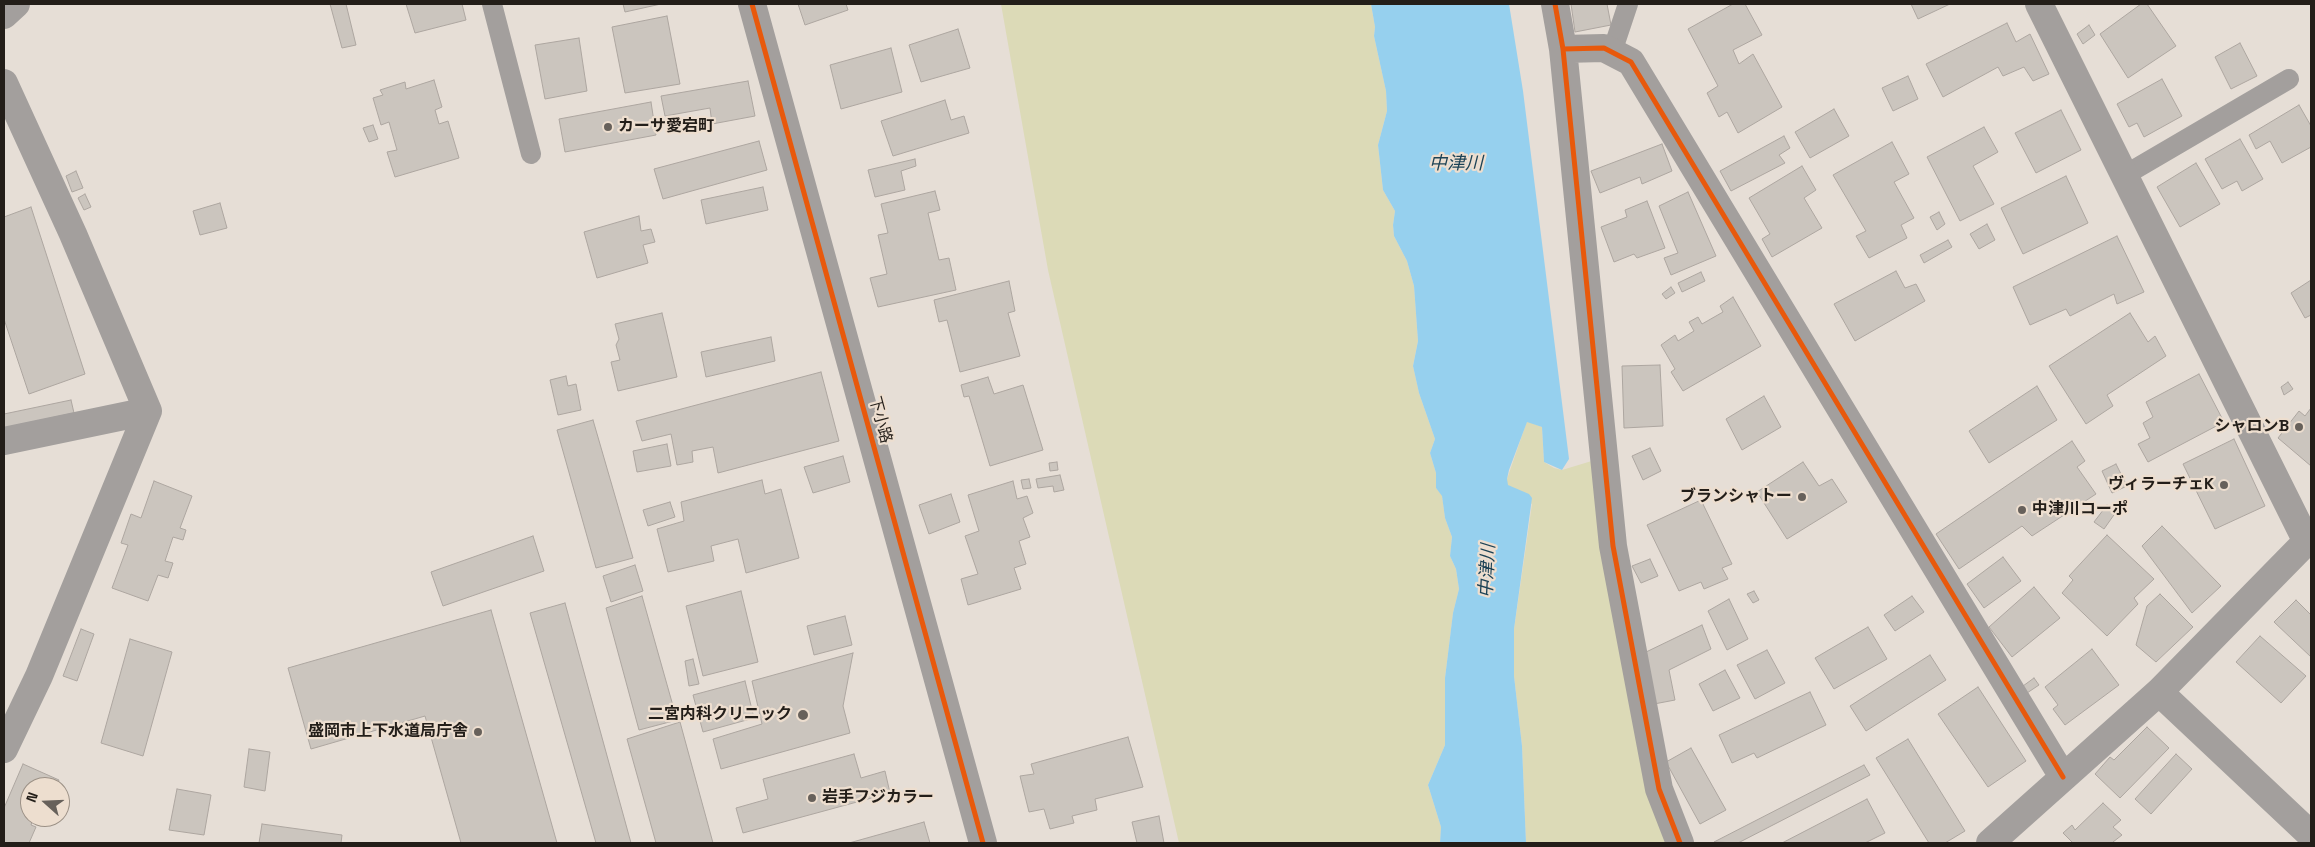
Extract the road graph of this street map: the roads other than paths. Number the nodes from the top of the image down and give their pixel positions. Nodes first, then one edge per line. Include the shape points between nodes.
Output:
1 (16, 4) edge
2 (492, 4) edge
3 (752, 4) edge
4 (1555, 4) edge
5 (1628, 4) edge
6 (2040, 4) edge
7 (4, 14) edge
8 (1563, 49) junction
9 (1612, 52) junction
10 (2289, 79) dead end
11 (4, 83) edge
12 (531, 154) dead end
13 (2125, 175) junction
14 (148, 410) junction
15 (4, 440) edge
16 (2309, 539) edge
17 (2159, 692) junction
18 (4, 749) edge
19 (2063, 778) junction
20 (2311, 835) edge
21 (984, 843) edge
22 (1680, 843) edge
23 (1990, 843) edge

1 - 7 street
2 - 12 lane
3 - 21 street, 下小路
4 - 8 street
5 - 9 lane
6 - 13 street
8 - 9 street via 1604,48
8 - 22 street via 1613,546 1659,789
9 - 19 street via 1631,62
10 - 13 lane
11 - 14 street
13 - 16 street
14 - 15 street
14 - 18 street via 39,676
16 - 17 street
17 - 19 street
17 - 20 street
19 - 23 street

